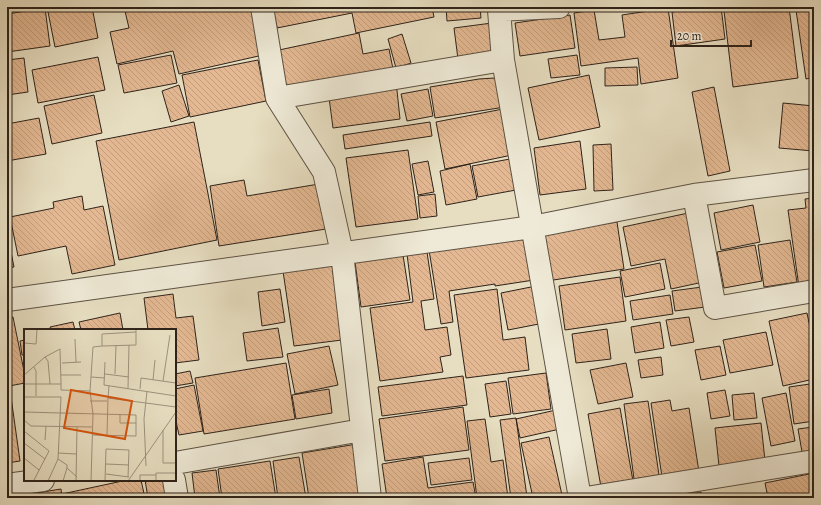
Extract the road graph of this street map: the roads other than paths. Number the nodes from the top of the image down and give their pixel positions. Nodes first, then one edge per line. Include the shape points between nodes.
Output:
1 (262, 7) edge
2 (560, 7) edge
3 (499, 9) edge
4 (502, 60) junction
5 (277, 98) junction
6 (814, 180) edge
7 (694, 195) junction
8 (532, 227) junction
9 (342, 253) junction
10 (814, 291) edge
11 (7, 300) edge
12 (362, 430) junction
13 (814, 462) edge
14 (176, 463) edge
15 (34, 481) edge
16 (174, 481) edge
17 (7, 484) edge
18 (176, 498) edge
19 (370, 498) edge
20 (580, 498) edge
21 (586, 498) edge

1 - 5 street
2 - 3 street
3 - 4 street
4 - 5 street
4 - 8 street
5 - 9 street via 324,172
6 - 7 street
7 - 8 street
7 - 10 street via 715,308
8 - 9 street
8 - 20 street
9 - 11 street
9 - 12 street
12 - 14 street
12 - 19 street
13 - 21 street
15 - 17 street
16 - 18 street

